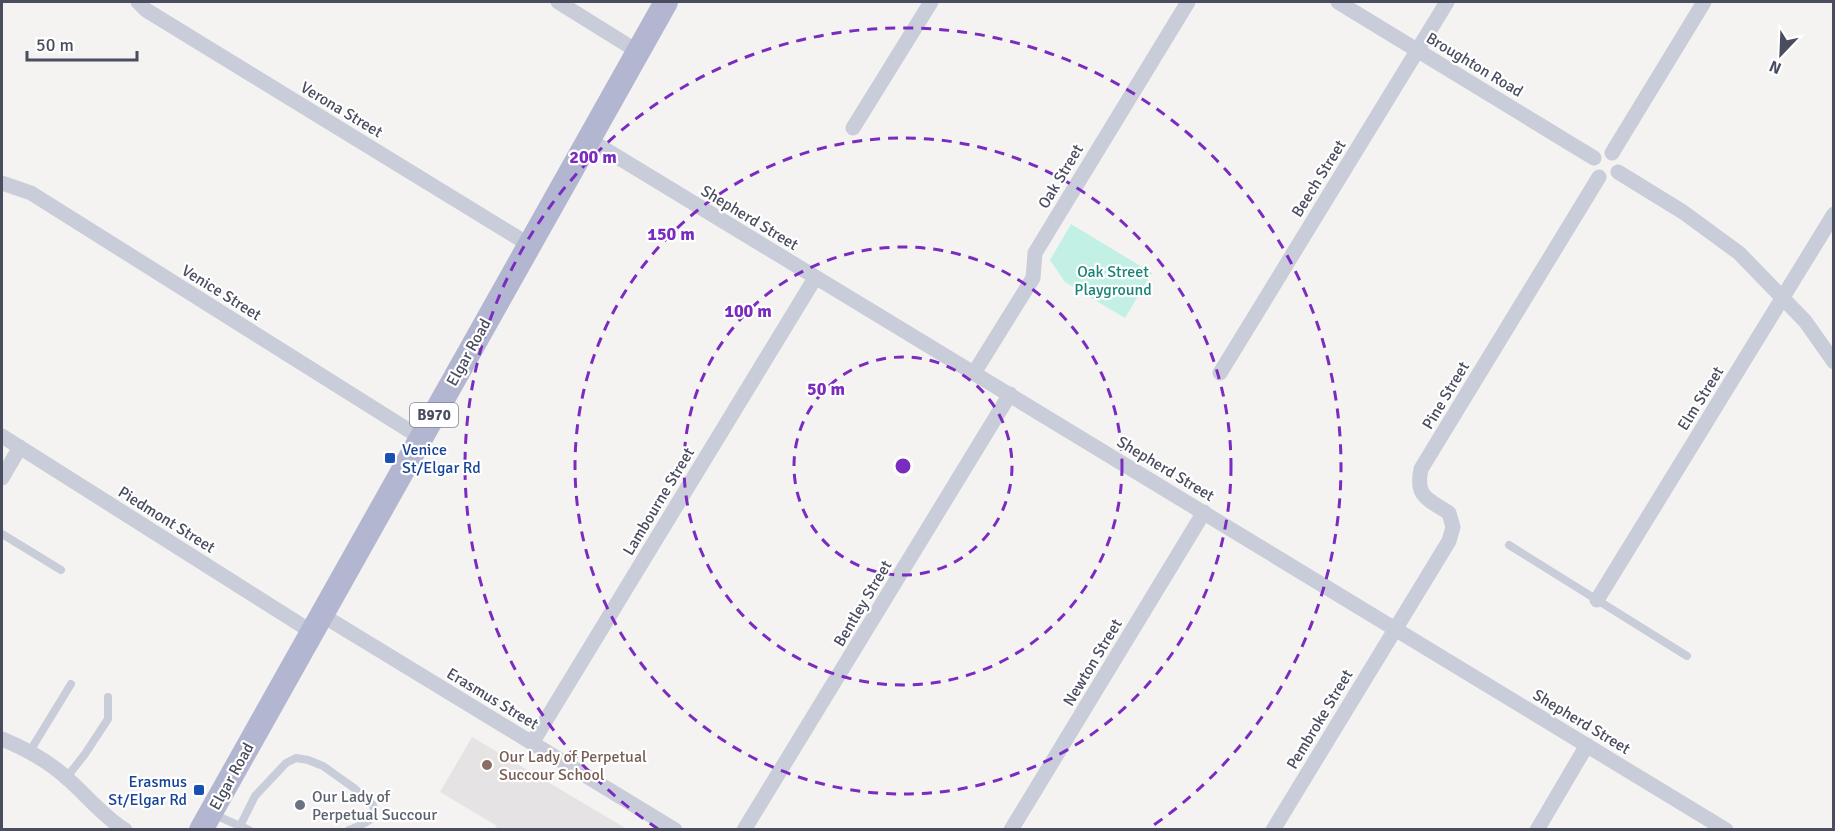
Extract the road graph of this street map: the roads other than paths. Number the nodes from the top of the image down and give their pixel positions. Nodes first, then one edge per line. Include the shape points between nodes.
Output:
1 (138, 2) edge
2 (558, 2) edge
3 (666, 2) edge
4 (931, 2) edge
5 (1188, 2) edge
6 (1338, 2) edge
7 (1447, 2) edge
8 (1704, 2) edge
9 (1418, 50) junction
10 (637, 51) junction
11 (853, 128) dead end
12 (588, 139) junction
13 (1612, 153) junction
14 (1594, 158) junction
15 (1618, 172) junction
16 (1599, 177) junction
17 (2, 183) edge
18 (1833, 214) edge
19 (528, 244) junction
20 (815, 278) junction
21 (1783, 297) junction
22 (1833, 362) edge
23 (974, 373) junction
24 (1220, 373) dead end
25 (1010, 394) junction
26 (2, 436) edge
27 (421, 438) junction
28 (20, 447) junction
29 (2, 478) edge
30 (1204, 512) junction
31 (2, 534) edge
32 (1509, 545) dead end
33 (61, 570) dead end
34 (1597, 600) junction
35 (317, 624) junction
36 (1395, 627) junction
37 (1687, 656) dead end
38 (71, 684) dead end
39 (108, 697) dead end
40 (2, 739) edge
41 (532, 743) junction
42 (1587, 745) junction
43 (30, 751) junction
44 (67, 777) junction
45 (206, 821) edge
46 (240, 826) junction
47 (125, 830) edge
48 (249, 830) edge
49 (349, 830) edge
50 (675, 830) edge
51 (744, 830) edge
52 (1011, 830) edge
53 (1273, 830) edge
54 (1537, 830) edge
55 (1726, 830) edge

1 - 19 street, Verona Street
2 - 10 street
3 - 10 main road, Elgar Road / B970
4 - 11 street
5 - 23 street, Oak Street via 1035,253 1033,278
6 - 9 street, Broughton Road
7 - 9 street, Beech Street
8 - 13 street
9 - 14 street, Broughton Road
9 - 24 street, Beech Street
10 - 12 main road, Elgar Road / B970
12 - 19 main road, Elgar Road / B970
12 - 20 street, Shepherd Street
13 - 14 street via 1604,151
13 - 15 street via 1619,160
14 - 16 street via 1592,166
15 - 16 street via 1611,178
15 - 21 street via 1739,252
16 - 36 street, Pine Street via 1421,469 1418,483 1424,497 1449,513 1453,527 1449,541
17 - 27 street, Venice Street via 31,193
18 - 21 street, Elm Street
19 - 27 main road, Elgar Road / B970
20 - 23 street, Shepherd Street
20 - 41 street, Lambourne Street
21 - 22 street
21 - 34 street, Elm Street
23 - 25 street, Shepherd Street
25 - 30 street, Shepherd Street
25 - 51 street, Bentley Street
26 - 28 street, Piedmont Street
27 - 35 main road, Elgar Road / B970
28 - 29 street
28 - 35 street, Piedmont Street
30 - 36 street, Shepherd Street
30 - 52 street, Newton Street
31 - 33 lane
32 - 34 lane
34 - 37 lane
35 - 41 street, Erasmus Street
35 - 45 main road, Elgar Road / B970
36 - 42 street, Shepherd Street
36 - 53 street, Pembroke Street
38 - 43 lane
39 - 44 lane via 108,718
40 - 43 street
41 - 50 street, Erasmus Street
42 - 54 street
42 - 55 street, Shepherd Street
43 - 44 street
44 - 47 street
45 - 46 lane
46 - 48 lane
46 - 49 lane via 255,796 286,763 302,758 333,772 373,805 370,820

